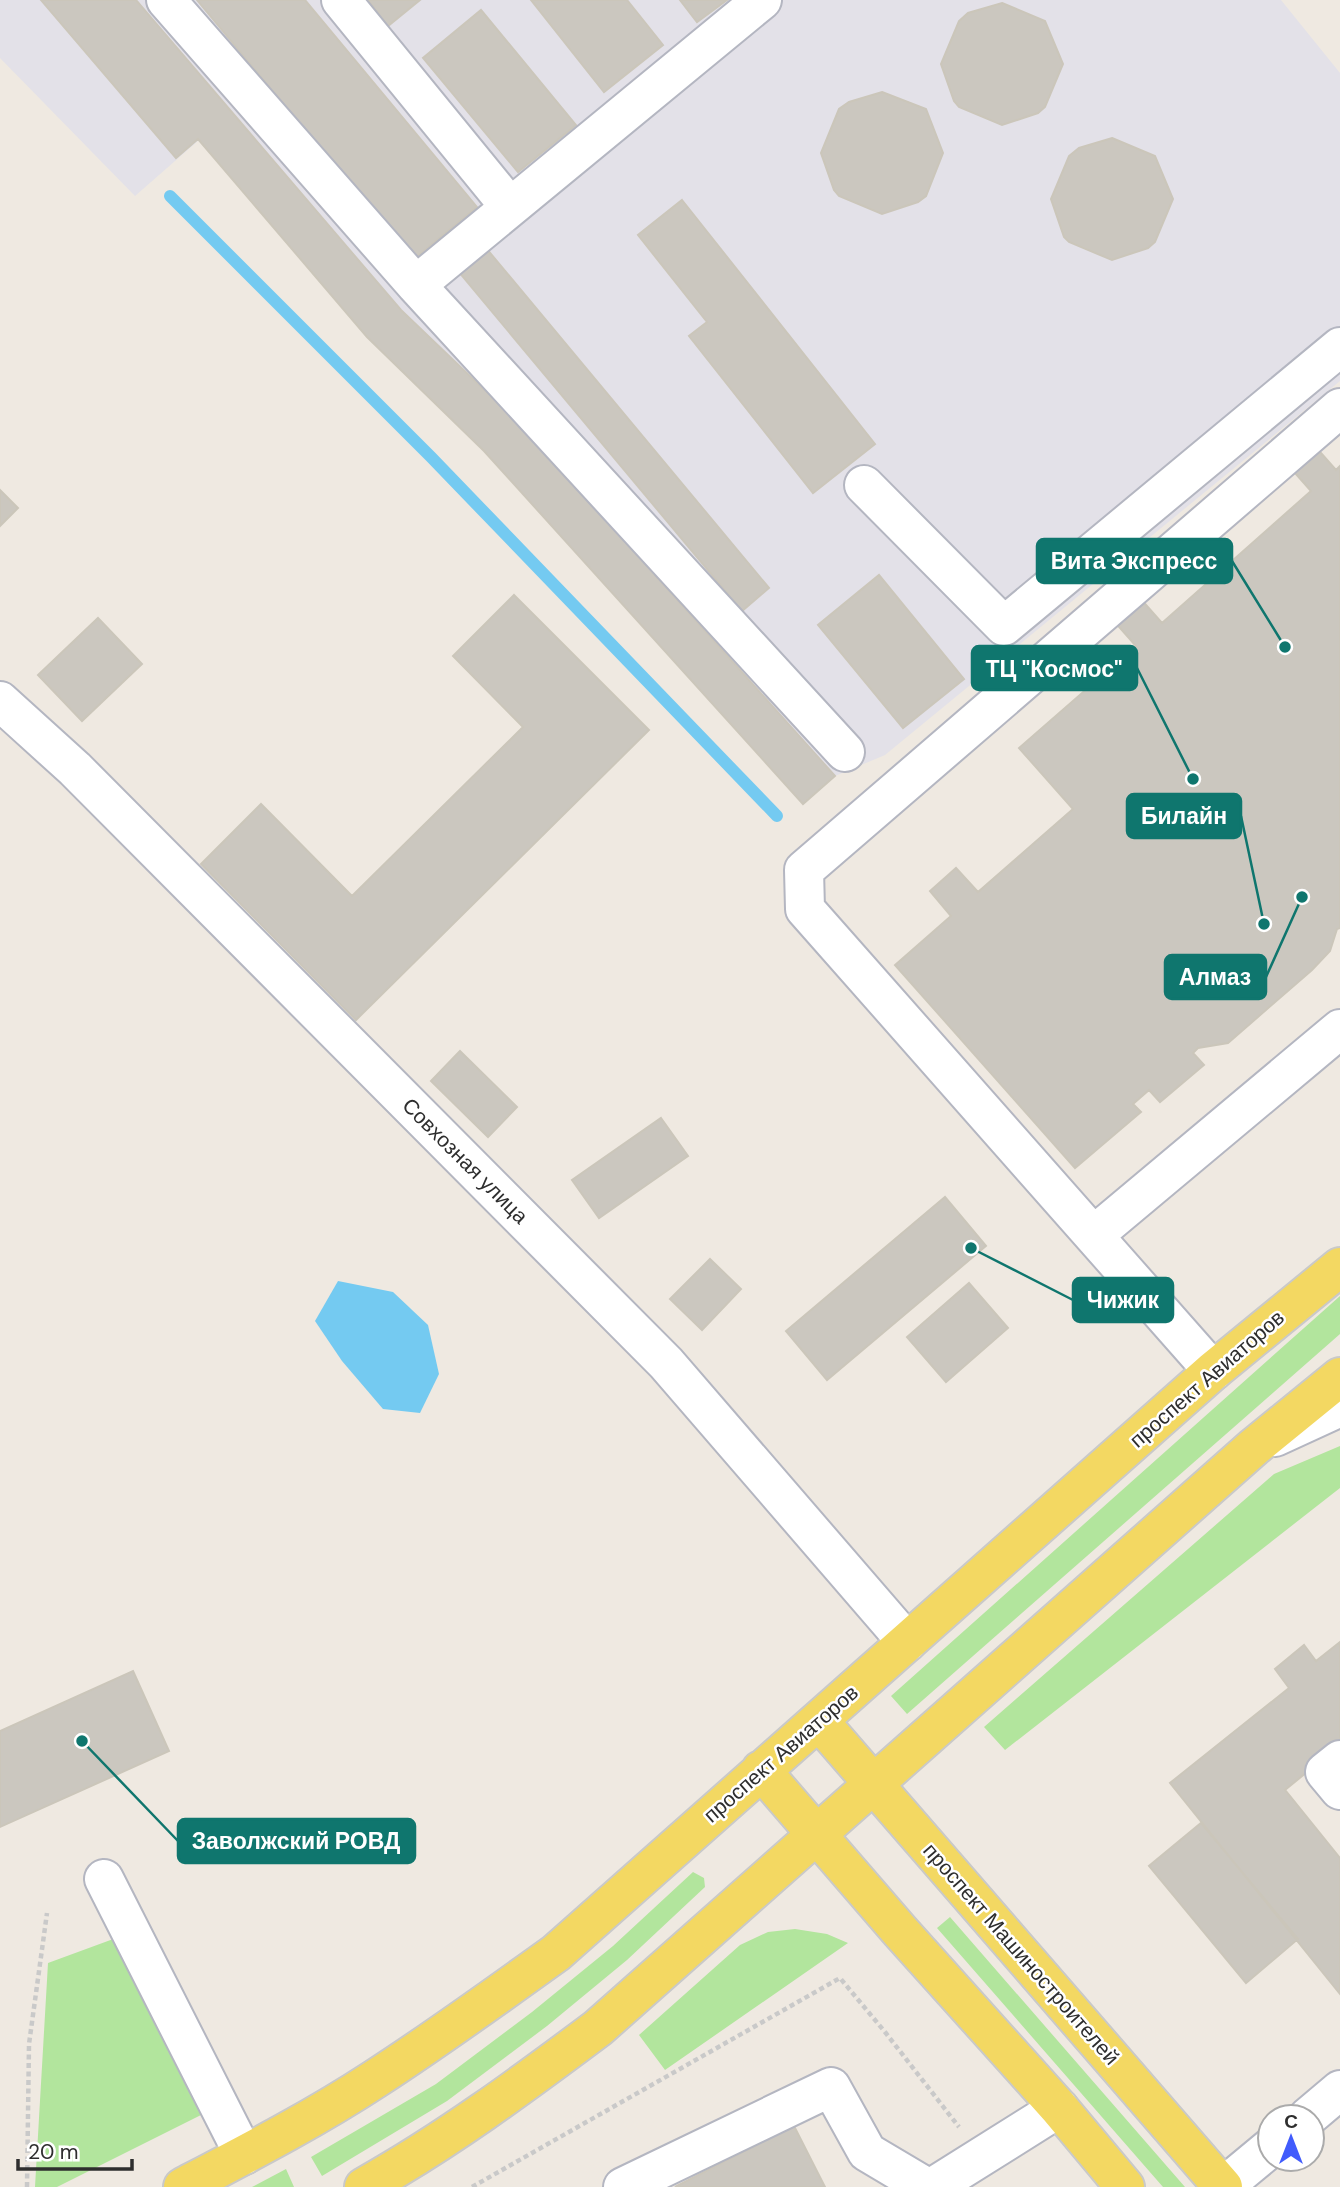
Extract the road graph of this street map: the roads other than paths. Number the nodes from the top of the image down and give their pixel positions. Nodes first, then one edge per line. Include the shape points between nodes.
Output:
1 (166, 0) edge
2 (341, 0) edge
3 (762, 0) edge
4 (510, 207) junction
5 (416, 285) junction
6 (1340, 347) edge
7 (1340, 408) edge
8 (864, 485) dead end
9 (0, 701) edge
10 (845, 752) dead end
11 (1340, 1029) edge
12 (1094, 1235) junction
13 (1340, 1267) edge
14 (1213, 1371) junction
15 (1340, 1377) edge
16 (1340, 1408) edge
17 (1254, 1447) junction
18 (907, 1642) junction
19 (819, 1721) junction
20 (1340, 1759) edge
21 (761, 1770) junction
22 (874, 1785) junction
23 (1340, 1790) edge
24 (818, 1835) junction
25 (104, 1879) dead end
26 (1340, 2090) edge
27 (1325, 2103) edge
28 (1059, 2108) junction
29 (244, 2155) junction
30 (1256, 2160) edge
31 (870, 2169) edge
32 (183, 2187) edge
33 (364, 2187) edge
34 (623, 2187) edge
35 (926, 2187) edge
36 (933, 2187) edge
37 (1125, 2187) edge
38 (1223, 2187) edge

1 - 5 street
2 - 4 street
3 - 4 street
4 - 5 street
5 - 10 street
6 - 8 street via 1004,626
7 - 12 street via 804,870 805,909
9 - 18 street, Совхозная улица via 75,769 666,1363
11 - 12 street
12 - 14 street
13 - 14 main road, проспект Авиаторов
14 - 18 main road, проспект Авиаторов
15 - 17 main road
16 - 17 street
17 - 22 main road
18 - 19 main road, проспект Авиаторов
19 - 21 main road, проспект Авиаторов
19 - 22 main road, проспект Машиностроителей
20 - 23 street via 1325,1772
21 - 24 main road
21 - 29 main road, проспект Авиаторов via 556,1953 373,2080
22 - 24 main road
22 - 38 main road, проспект Машиностроителей
24 - 28 main road
24 - 33 main road via 598,2028 419,2156
25 - 29 street
26 - 27 street
28 - 36 street
28 - 37 main road
29 - 32 main road, проспект Авиаторов
30 - 38 street
31 - 34 street via 831,2087
31 - 35 street

